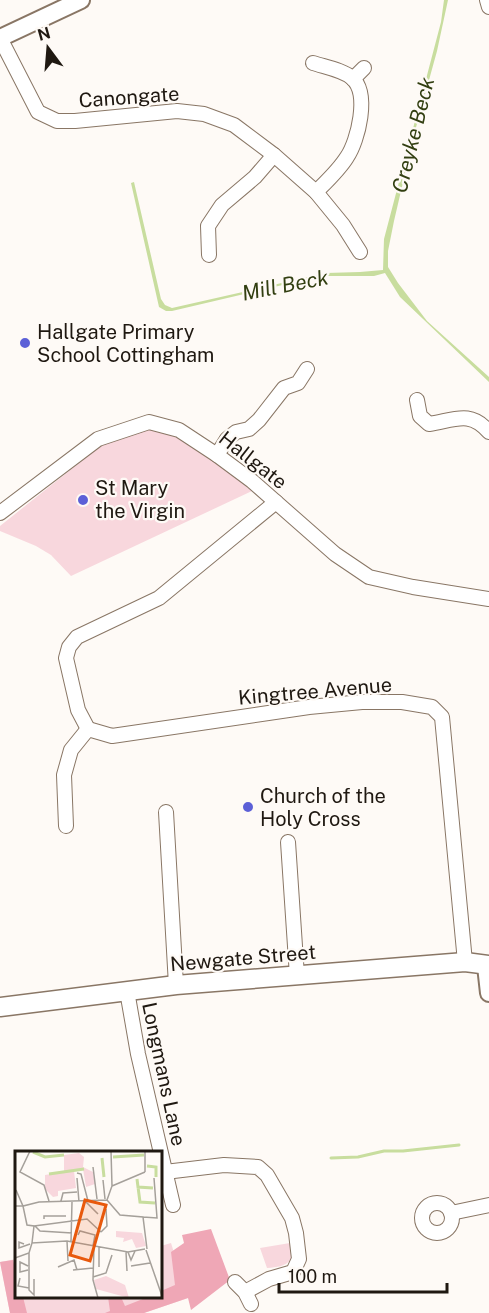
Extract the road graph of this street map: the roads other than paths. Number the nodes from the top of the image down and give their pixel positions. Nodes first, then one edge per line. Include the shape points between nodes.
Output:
1 (81, 0) edge
2 (487, 0) edge
3 (62, 4) edge
4 (489, 8) edge
5 (0, 38) edge
6 (313, 63) dead end
7 (364, 68) dead end
8 (353, 79) junction
9 (274, 154) junction
10 (316, 192) junction
11 (360, 254) dead end
12 (206, 255) dead end
13 (307, 369) dead end
14 (298, 383) junction
15 (309, 393) dead end
16 (417, 400) dead end
17 (489, 432) edge
18 (217, 455) junction
19 (276, 502) junction
20 (0, 513) edge
21 (489, 598) edge
22 (88, 729) junction
23 (166, 812) dead end
24 (61, 819) dead end
25 (288, 842) dead end
26 (465, 962) junction
27 (488, 966) edge
28 (297, 976) junction
29 (176, 985) junction
30 (127, 991) junction
31 (489, 993) edge
32 (0, 1007) edge
33 (159, 1151) edge
34 (163, 1168) edge
35 (173, 1205) dead end
36 (489, 1205) edge
37 (451, 1213) dead end
38 (244, 1293) dead end

1 - 3 street
2 - 4 street
3 - 5 street
5 - 9 street, Canongate via 38,112 57,121 177,111 204,114 234,125
6 - 8 street
7 - 8 street
8 - 10 street via 362,98 361,116 349,155
9 - 10 street, Canongate
9 - 12 street via 255,177 222,205 208,226
10 - 11 street, Canongate
13 - 14 street
14 - 15 street
14 - 18 street via 284,388 259,420 227,439
16 - 17 street via 420,416 429,424 468,417
18 - 19 street, Hallgate
18 - 20 street, Hallgate via 179,430 149,422 98,439
19 - 21 street, Hallgate via 335,554 369,576
19 - 22 street via 159,598 77,637 66,658 78,710
22 - 24 street via 71,750 64,775
22 - 26 street, Kingtree Avenue via 112,736 362,702 432,707 442,717
23 - 29 street
25 - 28 street
26 - 27 main road, Newgate Street
26 - 28 main road, Newgate Street
27 - 31 street
28 - 29 main road, Newgate Street
29 - 30 main road, Newgate Street
30 - 32 main road, Newgate Street
30 - 33 street, Longmans Lane
34 - 35 street, Longmans Lane
34 - 38 street, Longmans Lane via 224,1165 258,1167 267,1174 292,1218 299,1259 293,1272 269,1279
36 - 37 street

